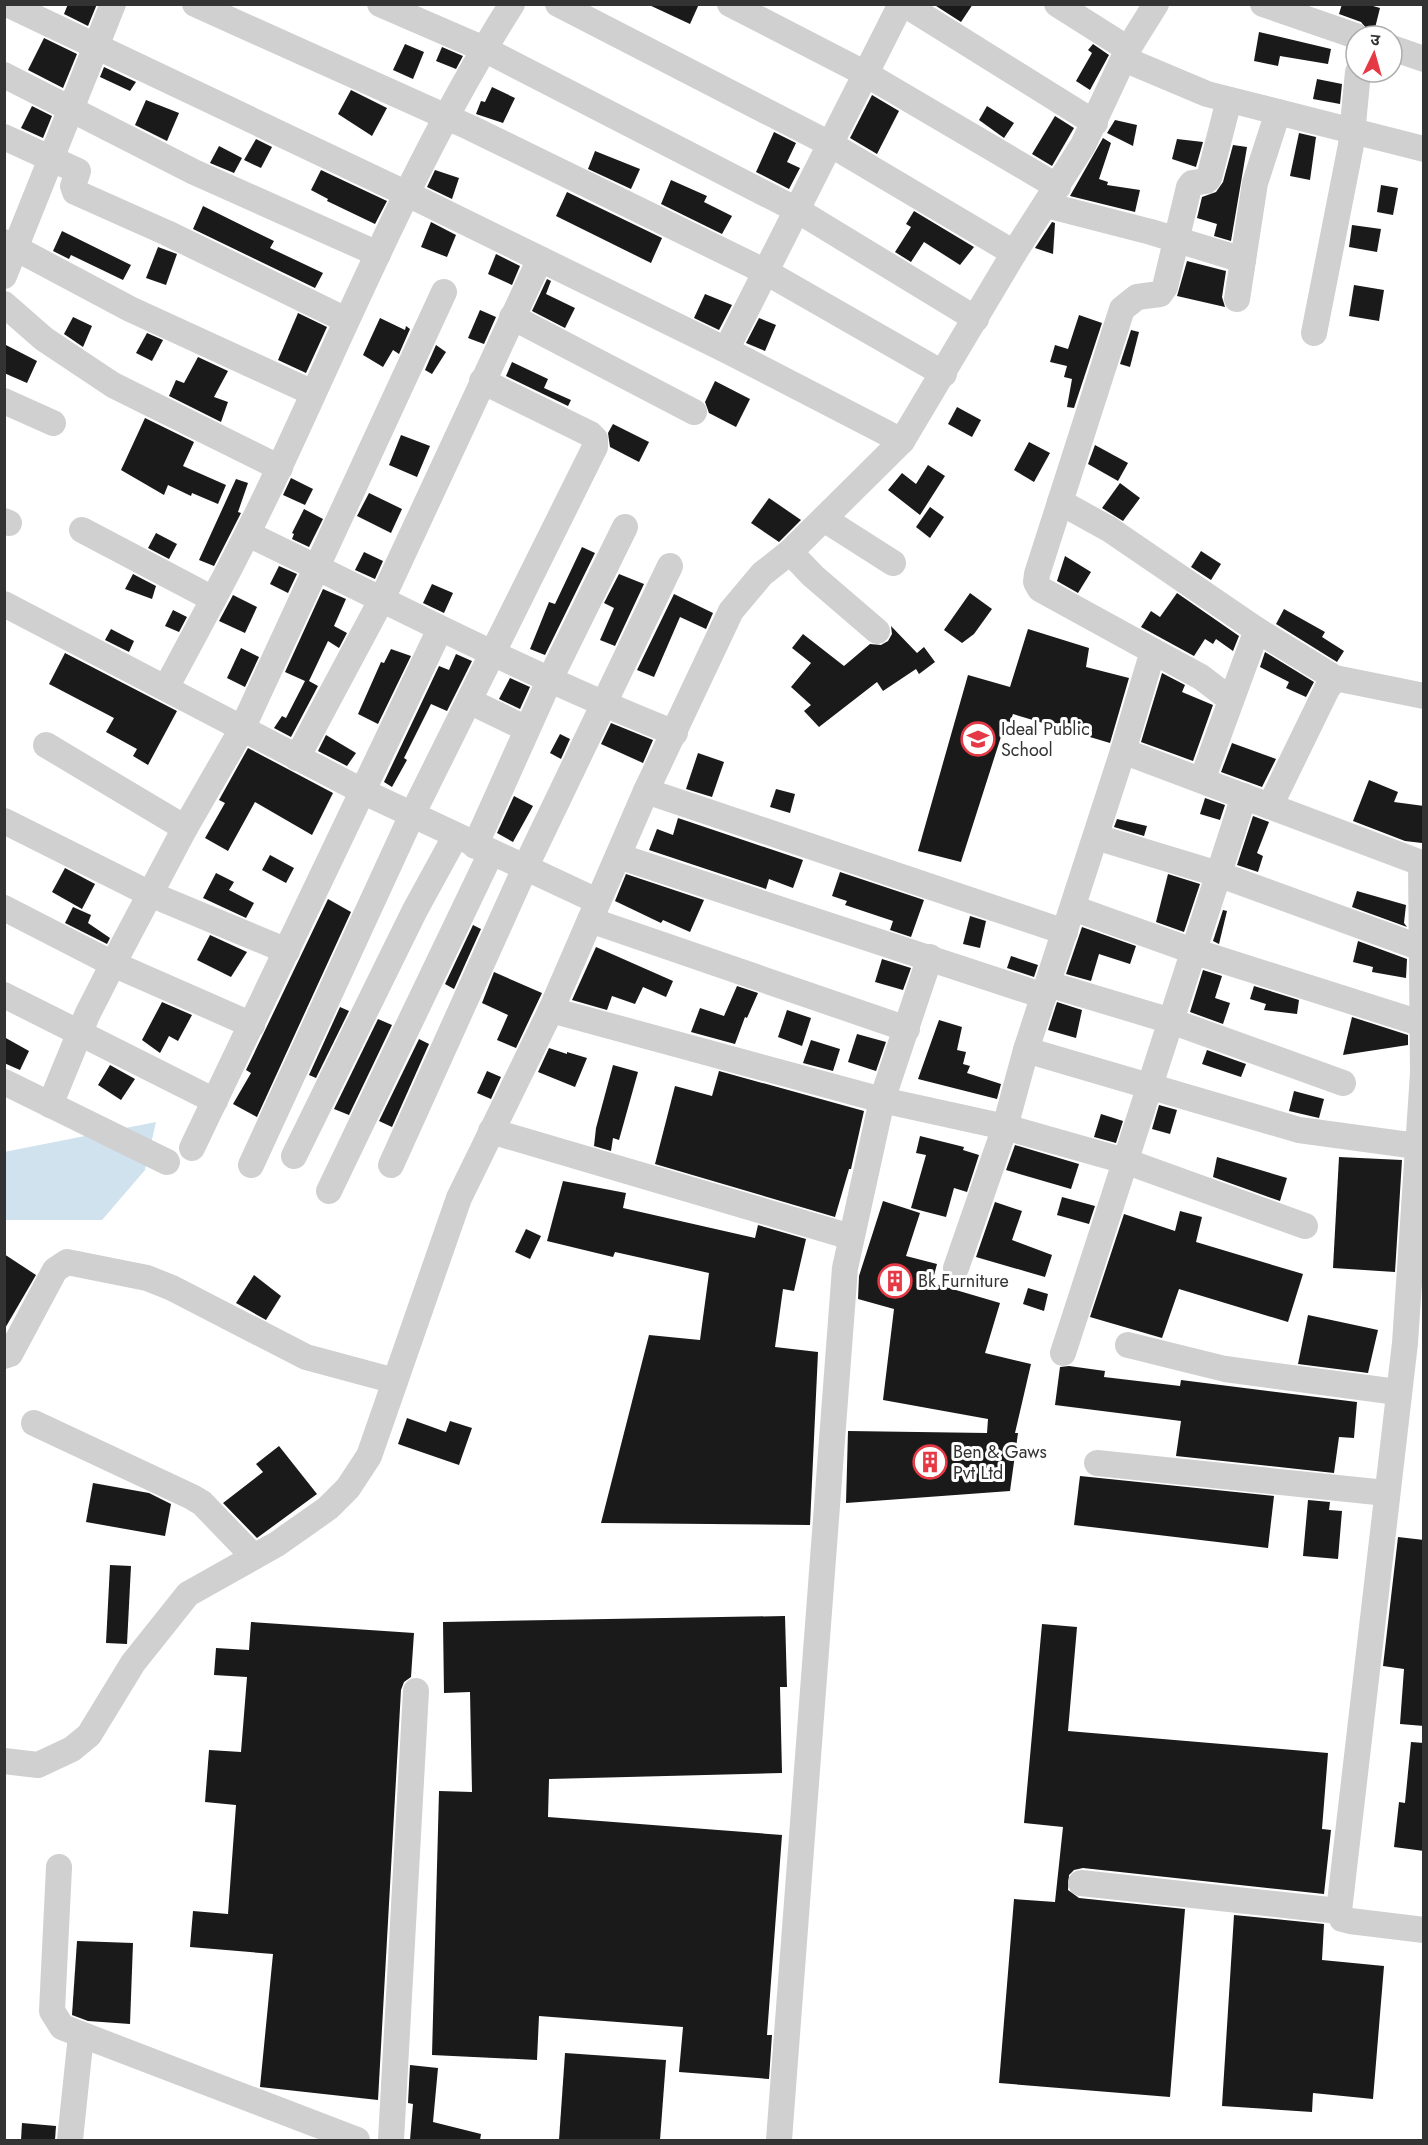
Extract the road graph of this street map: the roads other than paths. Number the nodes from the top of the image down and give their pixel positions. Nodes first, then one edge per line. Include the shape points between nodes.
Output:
1 (7, 4) edge
2 (113, 4) edge
3 (195, 4) edge
4 (380, 4) edge
5 (512, 4) edge
6 (558, 4) edge
7 (730, 4) edge
8 (902, 4) edge
9 (1057, 4) edge
10 (1156, 4) edge
11 (1263, 4) edge
12 (1344, 32) edge
13 (96, 46) junction
14 (484, 49) junction
15 (1404, 52) edge
16 (1126, 54) junction
17 (1424, 59) edge
18 (866, 74) junction
19 (4, 75) edge
20 (1357, 84) edge
21 (1229, 100) junction
22 (71, 108) junction
23 (1278, 112) junction
24 (446, 116) junction
25 (1095, 123) junction
26 (1353, 130) junction
27 (4, 137) edge
28 (830, 144) junction
29 (1424, 149) edge
30 (53, 159) junction
31 (407, 195) junction
32 (1052, 196) junction
33 (796, 210) junction
34 (15, 217) edge
35 (1176, 240) junction
36 (10, 244) edge
37 (1014, 253) junction
38 (378, 254) junction
39 (540, 259) junction
40 (1243, 260) junction
41 (766, 272) junction
42 (4, 276) edge
43 (444, 292) dead end
44 (1237, 298) dead end
45 (4, 304) edge
46 (512, 317) junction
47 (976, 319) junction
48 (346, 320) junction
49 (1314, 333) dead end
50 (726, 350) junction
51 (944, 374) junction
52 (482, 381) junction
53 (313, 393) junction
54 (4, 401) edge
55 (694, 412) dead end
56 (53, 423) dead end
57 (902, 441) junction
58 (280, 468) junction
59 (1060, 502) junction
60 (824, 519) junction
61 (625, 527) dead end
62 (82, 530) dead end
63 (248, 534) junction
64 (790, 552) junction
65 (893, 563) dead end
66 (670, 566) dead end
67 (316, 567) junction
68 (213, 598) junction
69 (382, 599) junction
70 (4, 604) edge
71 (440, 629) junction
72 (1257, 630) junction
73 (877, 631) dead end
74 (1152, 651) junction
75 (492, 652) junction
76 (1335, 678) junction
77 (550, 679) junction
78 (166, 688) junction
79 (1424, 696) edge
80 (1231, 700) junction
81 (469, 701) junction
82 (604, 704) junction
83 (242, 729) junction
84 (528, 729) junction
85 (675, 732) junction
86 (46, 745) dead end
87 (1124, 751) junction
88 (297, 758) junction
89 (1202, 780) junction
90 (646, 791) junction
91 (364, 792) junction
92 (1244, 796) junction
93 (1270, 806) junction
94 (412, 815) junction
95 (4, 821) edge
96 (185, 828) junction
97 (1096, 837) junction
98 (474, 845) junction
99 (1422, 854) edge
100 (618, 856) junction
101 (525, 868) junction
102 (1218, 874) junction
103 (150, 894) junction
104 (4, 909) edge
105 (594, 910) junction
106 (1069, 920) junction
107 (1423, 949) edge
108 (287, 951) junction
109 (1193, 951) junction
110 (930, 957) junction
111 (113, 964) junction
112 (1046, 990) junction
113 (4, 995) edge
114 (551, 1010) junction
115 (1171, 1021) junction
116 (1423, 1024) edge
117 (252, 1025) junction
118 (907, 1029) junction
119 (79, 1034) junction
120 (1026, 1050) junction
121 (4, 1082) edge
122 (1343, 1083) dead end
123 (1149, 1088) junction
124 (882, 1100) junction
125 (215, 1101) junction
126 (50, 1106) junction
127 (1005, 1127) junction
128 (491, 1131) junction
129 (1421, 1147) edge
130 (192, 1148) dead end
131 (294, 1156) dead end
132 (1125, 1161) junction
133 (167, 1162) dead end
134 (251, 1165) dead end
135 (391, 1165) dead end
136 (329, 1191) dead end
137 (1305, 1226) dead end
138 (851, 1237) junction
139 (1417, 1265) edge
140 (956, 1268) dead end
141 (1128, 1345) dead end
142 (1063, 1353) dead end
143 (4, 1356) edge
144 (395, 1381) junction
145 (1397, 1392) junction
146 (34, 1423) dead end
147 (1097, 1463) dead end
148 (1386, 1493) junction
149 (254, 1557) junction
150 (417, 1691) dead end
151 (4, 1761) edge
152 (59, 1867) dead end
153 (1081, 1882) dead end
154 (1339, 1911) junction
155 (1424, 1930) edge
156 (81, 2035) junction
157 (70, 2140) edge
158 (357, 2140) edge
159 (391, 2140) edge
160 (779, 2140) edge

1 - 13 street
2 - 13 street
3 - 24 street
4 - 14 street
5 - 14 street
6 - 28 street
7 - 18 street
8 - 18 street
8 - 25 street
9 - 16 street
10 - 16 street
11 - 12 street
13 - 22 street
13 - 31 street
14 - 24 street
14 - 33 street
15 - 17 street
16 - 21 street via 1207,94
16 - 25 street
18 - 28 street
18 - 32 street
19 - 22 street
20 - 26 street
21 - 23 street
21 - 35 street via 1209,178 1189,187
22 - 30 street
22 - 38 street via 194,172
23 - 26 street
23 - 40 street via 1255,183
24 - 31 street
24 - 41 street
25 - 32 street
26 - 29 street
26 - 49 street
27 - 30 street
28 - 33 street
28 - 37 street
30 - 34 street
30 - 48 street via 78,171 75,192
31 - 38 street
31 - 39 street
32 - 35 street
32 - 37 street
33 - 41 street
33 - 47 street
34 - 36 street
35 - 40 street
35 - 59 street via 1160,294 1137,297 1122,309
36 - 42 street
36 - 53 street via 130,309
37 - 47 street
38 - 48 street
39 - 46 street
39 - 50 street
40 - 44 street
41 - 50 street
41 - 51 street
43 - 67 street
45 - 58 street via 44,339 114,385
46 - 52 street
46 - 55 street
47 - 51 street
48 - 53 street
50 - 57 street
51 - 57 street
52 - 69 street
52 - 75 street via 590,434 596,447
53 - 58 street
54 - 56 street
57 - 60 street
58 - 63 street
59 - 72 street via 1109,530
59 - 74 street via 1037,574 1040,589
60 - 64 street
60 - 65 street
61 - 77 street
62 - 68 street
63 - 67 street
63 - 68 street
64 - 73 street
64 - 85 street via 762,574 731,611
66 - 82 street
67 - 69 street
67 - 83 street
68 - 78 street
69 - 71 street
69 - 88 street
70 - 78 street
71 - 75 street
71 - 91 street
72 - 76 street
72 - 80 street
74 - 80 street via 1201,677
74 - 87 street
75 - 77 street
75 - 81 street
76 - 79 street
76 - 93 street
77 - 82 street
77 - 84 street
78 - 83 street
80 - 89 street
81 - 84 street
81 - 94 street
82 - 85 street
82 - 101 street
83 - 88 street
83 - 96 street
84 - 98 street
85 - 90 street
86 - 96 street
87 - 89 street
87 - 97 street
88 - 91 street
89 - 92 street
90 - 100 street
90 - 106 street
91 - 94 street
91 - 108 street
92 - 93 street
92 - 102 street
93 - 99 street
94 - 98 street
94 - 134 street
95 - 103 street
96 - 103 street
97 - 102 street
97 - 106 street
98 - 101 street
98 - 131 street via 415,910
98 - 136 street
99 - 107 street
100 - 105 street
100 - 110 street
101 - 105 street
101 - 135 street
102 - 107 street
102 - 109 street
103 - 108 street
103 - 111 street
104 - 111 street
105 - 114 street
105 - 118 street
106 - 109 street
106 - 112 street
107 - 116 street
108 - 117 street
109 - 115 street
109 - 116 street
110 - 112 street
110 - 118 street
111 - 117 street
111 - 119 street
112 - 115 street
112 - 120 street
113 - 119 street
114 - 124 street
114 - 128 street
115 - 122 street
115 - 123 street
116 - 129 street
117 - 125 street
118 - 124 street
119 - 125 street
119 - 126 street
120 - 123 street
120 - 127 street
121 - 126 street
123 - 129 street via 1299,1130
123 - 132 street
124 - 127 street
124 - 138 street
125 - 130 street
126 - 133 street
127 - 132 street
127 - 140 street
128 - 138 street
128 - 144 street via 459,1198
129 - 139 street
132 - 137 street
132 - 142 street
138 - 160 street via 845,1268
139 - 145 street
141 - 145 street via 1225,1369
143 - 144 street via 10,1354 54,1270 67,1262 147,1278 306,1357
144 - 149 street via 369,1456 348,1488 328,1508
145 - 148 street
146 - 149 street via 202,1503
147 - 148 street
148 - 154 street
149 - 151 street via 188,1594 174,1608 133,1663 89,1735 72,1749 38,1765
150 - 159 street
152 - 156 street via 52,2011 62,2027
153 - 154 street
154 - 155 street via 1350,1922
156 - 157 street
156 - 158 street

